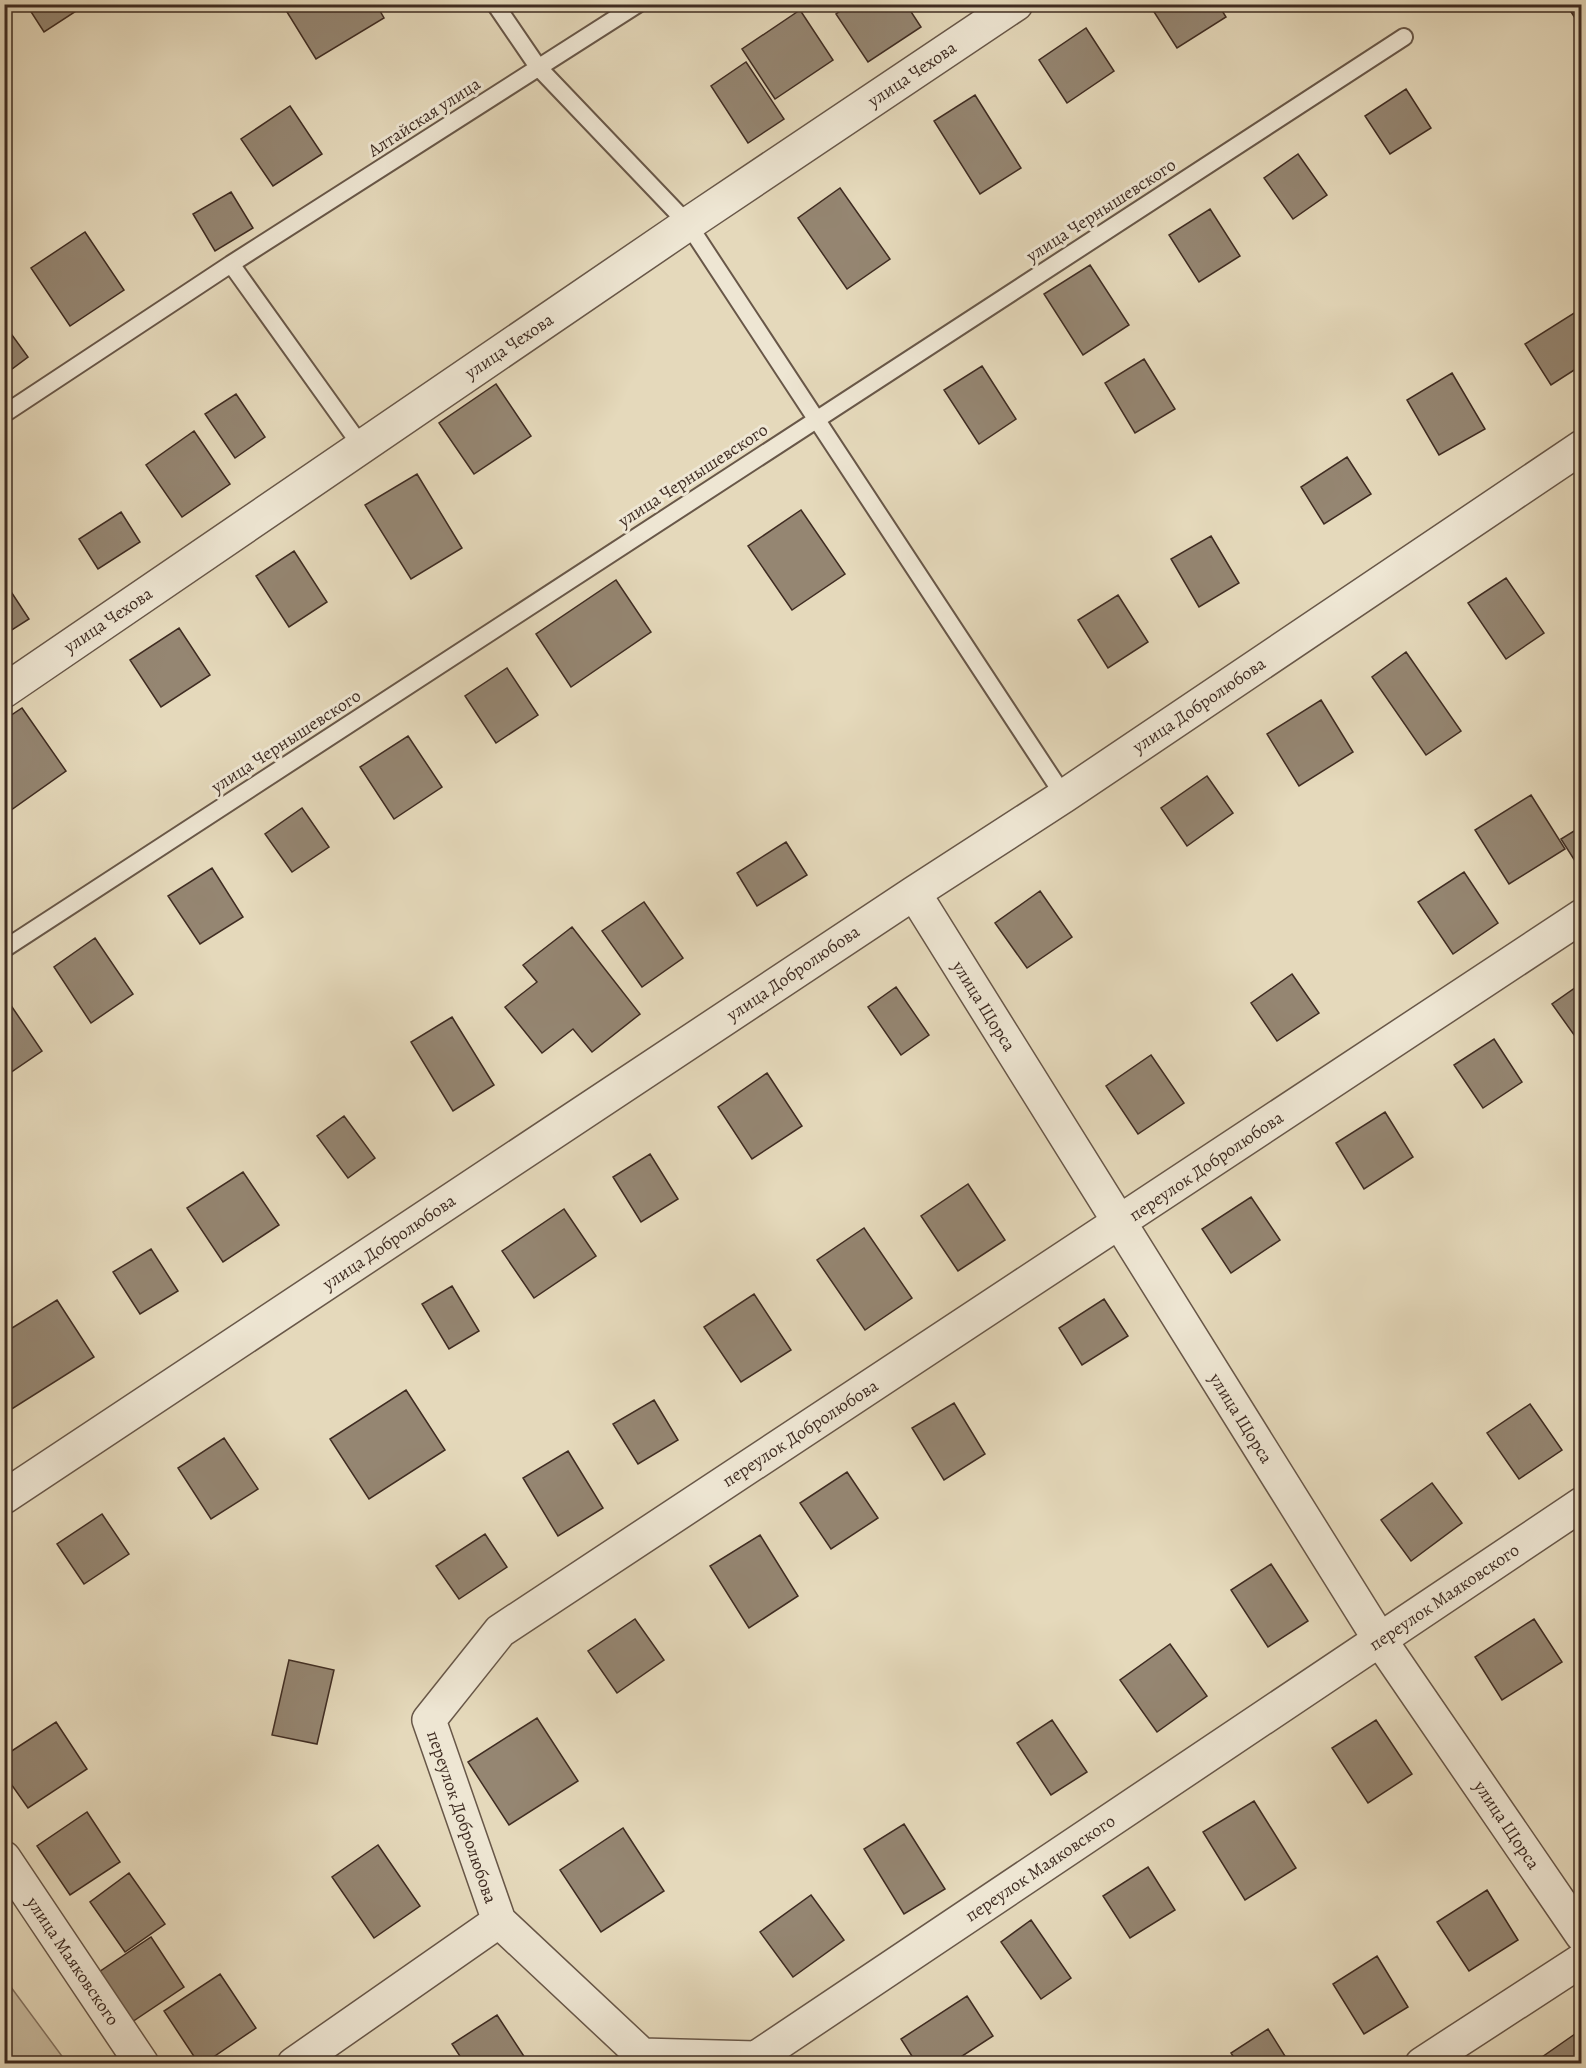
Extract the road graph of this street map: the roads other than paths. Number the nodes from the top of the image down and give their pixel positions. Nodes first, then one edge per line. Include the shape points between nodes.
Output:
1 (495, 4) edge
2 (638, 4) edge
3 (1016, 4) edge
4 (1404, 36) dead end
5 (538, 67) junction
6 (688, 224) junction
7 (231, 264) junction
8 (4, 414) edge
9 (816, 418) junction
10 (362, 447) junction
11 (1581, 447) edge
12 (4, 691) edge
13 (1064, 796) junction
14 (914, 893) junction
15 (1581, 916) edge
16 (4, 949) edge
17 (1119, 1223) junction
18 (4, 1497) edge
19 (1581, 1504) edge
20 (1380, 1640) junction
21 (4, 1858) edge
22 (499, 1921) junction
23 (1581, 1935) edge
24 (1581, 1960) edge
25 (142, 2064) edge
26 (294, 2064) edge
27 (1422, 2064) edge

1 - 5 lane
2 - 5 lane, Алтайская улица
3 - 6 street, улица Чехова
4 - 9 lane, улица Чернышевского
5 - 6 lane
5 - 7 lane, Алтайская улица
6 - 9 lane
6 - 10 street, улица Чехова
7 - 8 lane, Алтайская улица
7 - 10 lane
9 - 13 lane
9 - 16 lane, улица Чернышевского
10 - 12 street, улица Чехова
11 - 13 street, улица Добролюбова
13 - 14 street, улица Добролюбова
14 - 17 street, улица Щорса
14 - 18 street, улица Добролюбова
15 - 17 street, переулок Добролюбова
17 - 20 street, улица Щорса
17 - 22 street, переулок Добролюбова via 500,1631 429,1720
19 - 20 street, переулок Маяковского
20 - 22 street, переулок Маяковского via 756,2058 642,2055
20 - 23 street, улица Щорса
21 - 25 street, улица Маяковского
22 - 26 street, переулок Добролюбова
24 - 27 street

